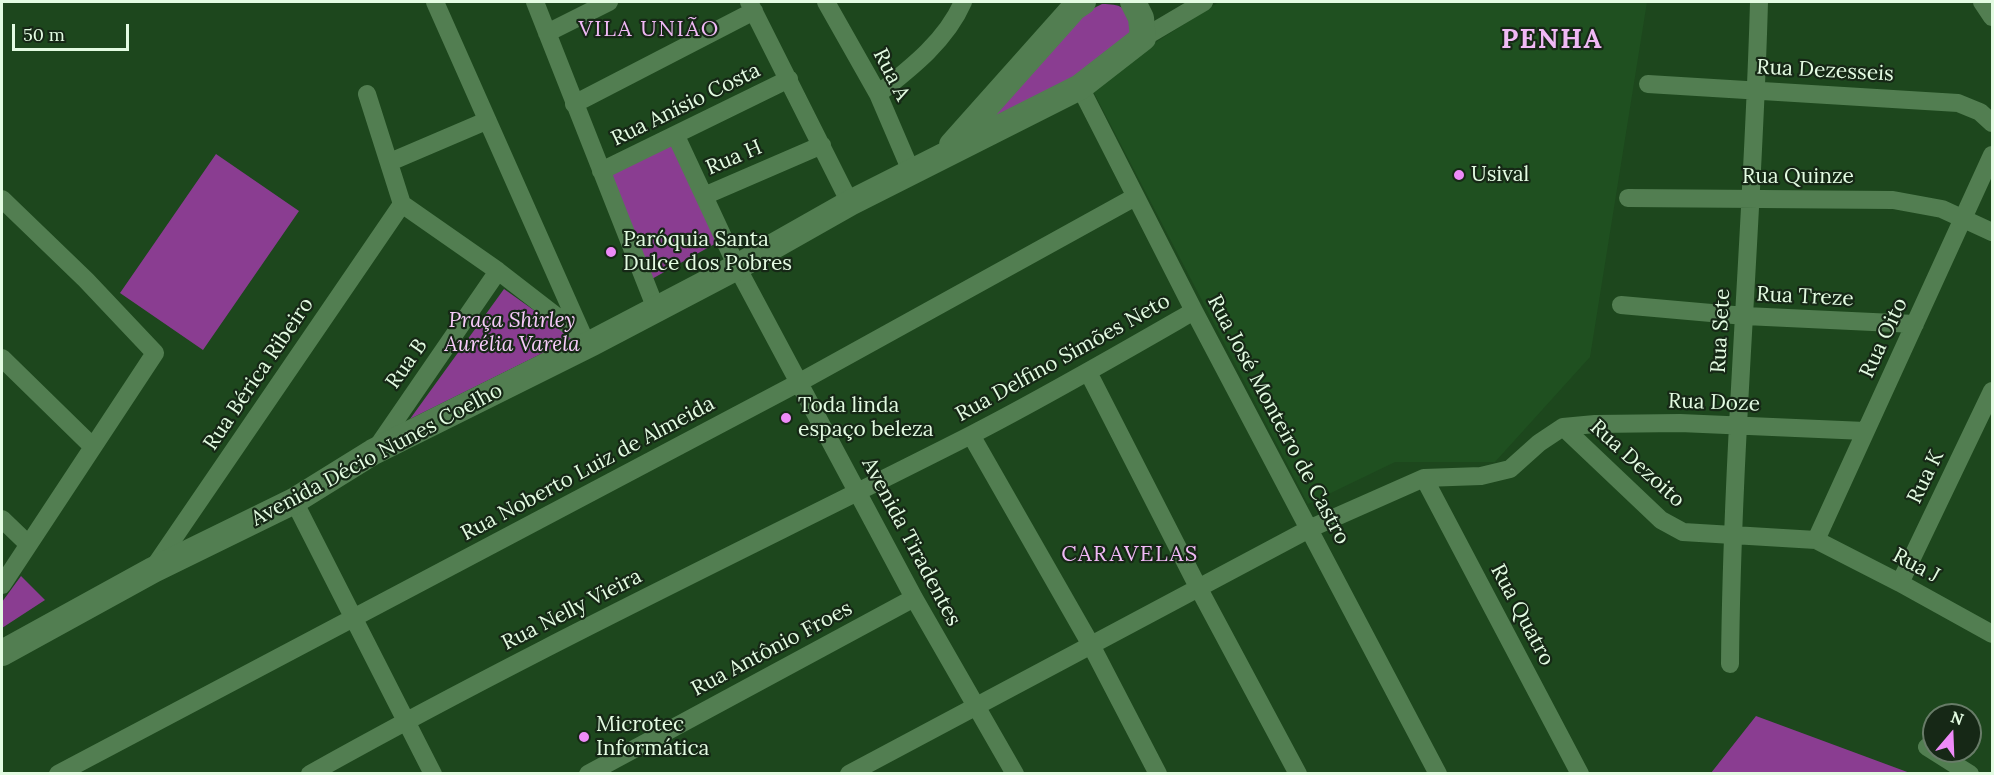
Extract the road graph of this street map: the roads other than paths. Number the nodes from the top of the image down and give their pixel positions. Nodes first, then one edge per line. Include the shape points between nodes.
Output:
1 (435, 2) edge
2 (535, 2) edge
3 (609, 2) edge
4 (826, 2) edge
5 (1083, 2) edge
6 (1133, 2) edge
7 (1204, 2) edge
8 (1760, 2) edge
9 (1982, 2) edge
10 (751, 6) edge
11 (956, 6) edge
12 (1992, 17) edge
13 (548, 33) junction
14 (1143, 38) junction
15 (789, 79) junction
16 (1648, 84) dead end
17 (1080, 87) junction
18 (1757, 89) junction
19 (367, 94) dead end
20 (878, 94) junction
21 (574, 104) junction
22 (486, 120) junction
23 (1992, 123) edge
24 (676, 136) junction
25 (822, 145) junction
26 (944, 154) junction
27 (1992, 154) edge
28 (390, 162) junction
29 (601, 171) junction
30 (911, 171) junction
31 (704, 196) junction
32 (1135, 196) junction
33 (1628, 198) dead end
34 (2, 199) edge
35 (1749, 200) junction
36 (850, 203) junction
37 (402, 204) junction
38 (1964, 218) junction
39 (1992, 232) edge
40 (737, 267) junction
41 (498, 271) junction
42 (1621, 305) dead end
43 (656, 309) junction
44 (1194, 311) junction
45 (1745, 316) junction
46 (1915, 324) junction
47 (588, 340) junction
48 (2, 358) edge
49 (1088, 372) junction
50 (800, 382) junction
51 (1992, 392) edge
52 (1737, 426) junction
53 (1563, 427) junction
54 (1864, 431) junction
55 (971, 435) junction
56 (92, 446) junction
57 (373, 452) junction
58 (1424, 478) junction
59 (856, 490) junction
60 (294, 501) junction
61 (2, 519) edge
62 (1311, 528) junction
63 (1731, 535) junction
64 (1816, 540) junction
65 (28, 544) junction
66 (153, 570) junction
67 (1900, 583) junction
68 (2, 585) edge
69 (1198, 587) junction
70 (914, 598) junction
71 (352, 618) junction
72 (1991, 628) edge
73 (1091, 645) junction
74 (2, 653) edge
75 (1730, 664) dead end
76 (976, 706) junction
77 (405, 721) junction
78 (1952, 763) edge
79 (58, 774) edge
80 (310, 774) edge
81 (433, 774) edge
82 (588, 774) edge
83 (849, 774) edge
84 (1015, 774) edge
85 (1158, 774) edge
86 (1298, 774) edge
87 (1438, 774) edge
88 (1580, 774) edge
89 (1970, 774) edge

1 - 22 street
2 - 13 street
3 - 13 street
4 - 20 street, Rua A
5 - 26 street
6 - 14 street via 1141,18
7 - 14 street
8 - 18 street, Rua Sete
9 - 12 street
10 - 15 street
10 - 21 street
11 - 20 street via 922,60
13 - 21 street
14 - 17 street, Avenida Décio Nunes Coelho
15 - 24 street, Rua Anísio Costa
15 - 25 street
16 - 18 street, Rua Dezesseis
17 - 26 street, Avenida Décio Nunes Coelho
17 - 32 street, Rua José Monteiro de Castro
18 - 23 street, Rua Dezesseis via 1958,103 1980,112
18 - 35 street, Rua Sete
19 - 28 street
20 - 30 street, Rua A
21 - 29 street
22 - 28 street
22 - 47 street
24 - 29 street, Rua Anísio Costa
24 - 31 street
25 - 31 street, Rua H
25 - 36 street
26 - 30 street, Avenida Décio Nunes Coelho
27 - 38 street, Rua Oito
28 - 37 street
29 - 43 street
30 - 36 street, Avenida Décio Nunes Coelho
31 - 40 street, Rua H
32 - 44 street, Rua José Monteiro de Castro
32 - 50 street, Rua Noberto Luiz de Almeida
33 - 35 street, Rua Quinze
34 - 56 street via 155,353
35 - 38 street, Rua Quinze via 1893,200 1942,209
35 - 45 street, Rua Sete
36 - 40 street, Avenida Décio Nunes Coelho
37 - 41 street
37 - 66 street, Rua Bérica Ribeiro
38 - 39 street, Rua Quinze
38 - 46 street, Rua Oito
40 - 43 street, Avenida Décio Nunes Coelho
40 - 50 street, Avenida Tiradentes
41 - 47 street
41 - 57 street, Rua B
42 - 45 street, Rua Treze
43 - 47 street, Avenida Décio Nunes Coelho
44 - 49 street, Rua Delfino Simões Neto
44 - 62 street, Rua José Monteiro de Castro
45 - 46 street, Rua Treze
45 - 52 street, Rua Sete
46 - 54 street, Rua Oito
47 - 57 street, Avenida Décio Nunes Coelho
48 - 56 street
49 - 55 street, Rua Delfino Simões Neto
49 - 69 street
50 - 59 street, Avenida Tiradentes
50 - 71 street, Rua Noberto Luiz de Almeida
51 - 67 street, Rua K
52 - 53 street, Rua Doze
52 - 54 street, Rua Doze
52 - 63 street, Rua Sete
53 - 58 street via 1539,442 1510,469 1481,476
53 - 63 street, Rua Dezoito via 1661,520 1683,532
54 - 64 street, Rua Oito
55 - 59 street, Rua Delfino Simões Neto
55 - 73 street
56 - 65 street
57 - 60 street, Avenida Décio Nunes Coelho
58 - 62 street
58 - 88 street, Rua Quatro
59 - 70 street, Avenida Tiradentes
59 - 77 street, Rua Nelly Vieira
60 - 66 street, Avenida Décio Nunes Coelho
60 - 71 street
61 - 65 street
62 - 69 street
62 - 87 street, Rua José Monteiro de Castro
63 - 64 street
63 - 75 street, Rua Sete
64 - 67 street, Rua J
65 - 68 street
66 - 74 street, Avenida Décio Nunes Coelho
67 - 72 street, Rua J
69 - 73 street
69 - 86 street
70 - 76 street, Avenida Tiradentes
70 - 82 street, Rua Antônio Froes
71 - 77 street
71 - 79 street, Rua Noberto Luiz de Almeida
73 - 76 street
73 - 85 street
76 - 83 street
76 - 84 street, Avenida Tiradentes
77 - 80 street, Rua Nelly Vieira
77 - 81 street
78 - 89 street

